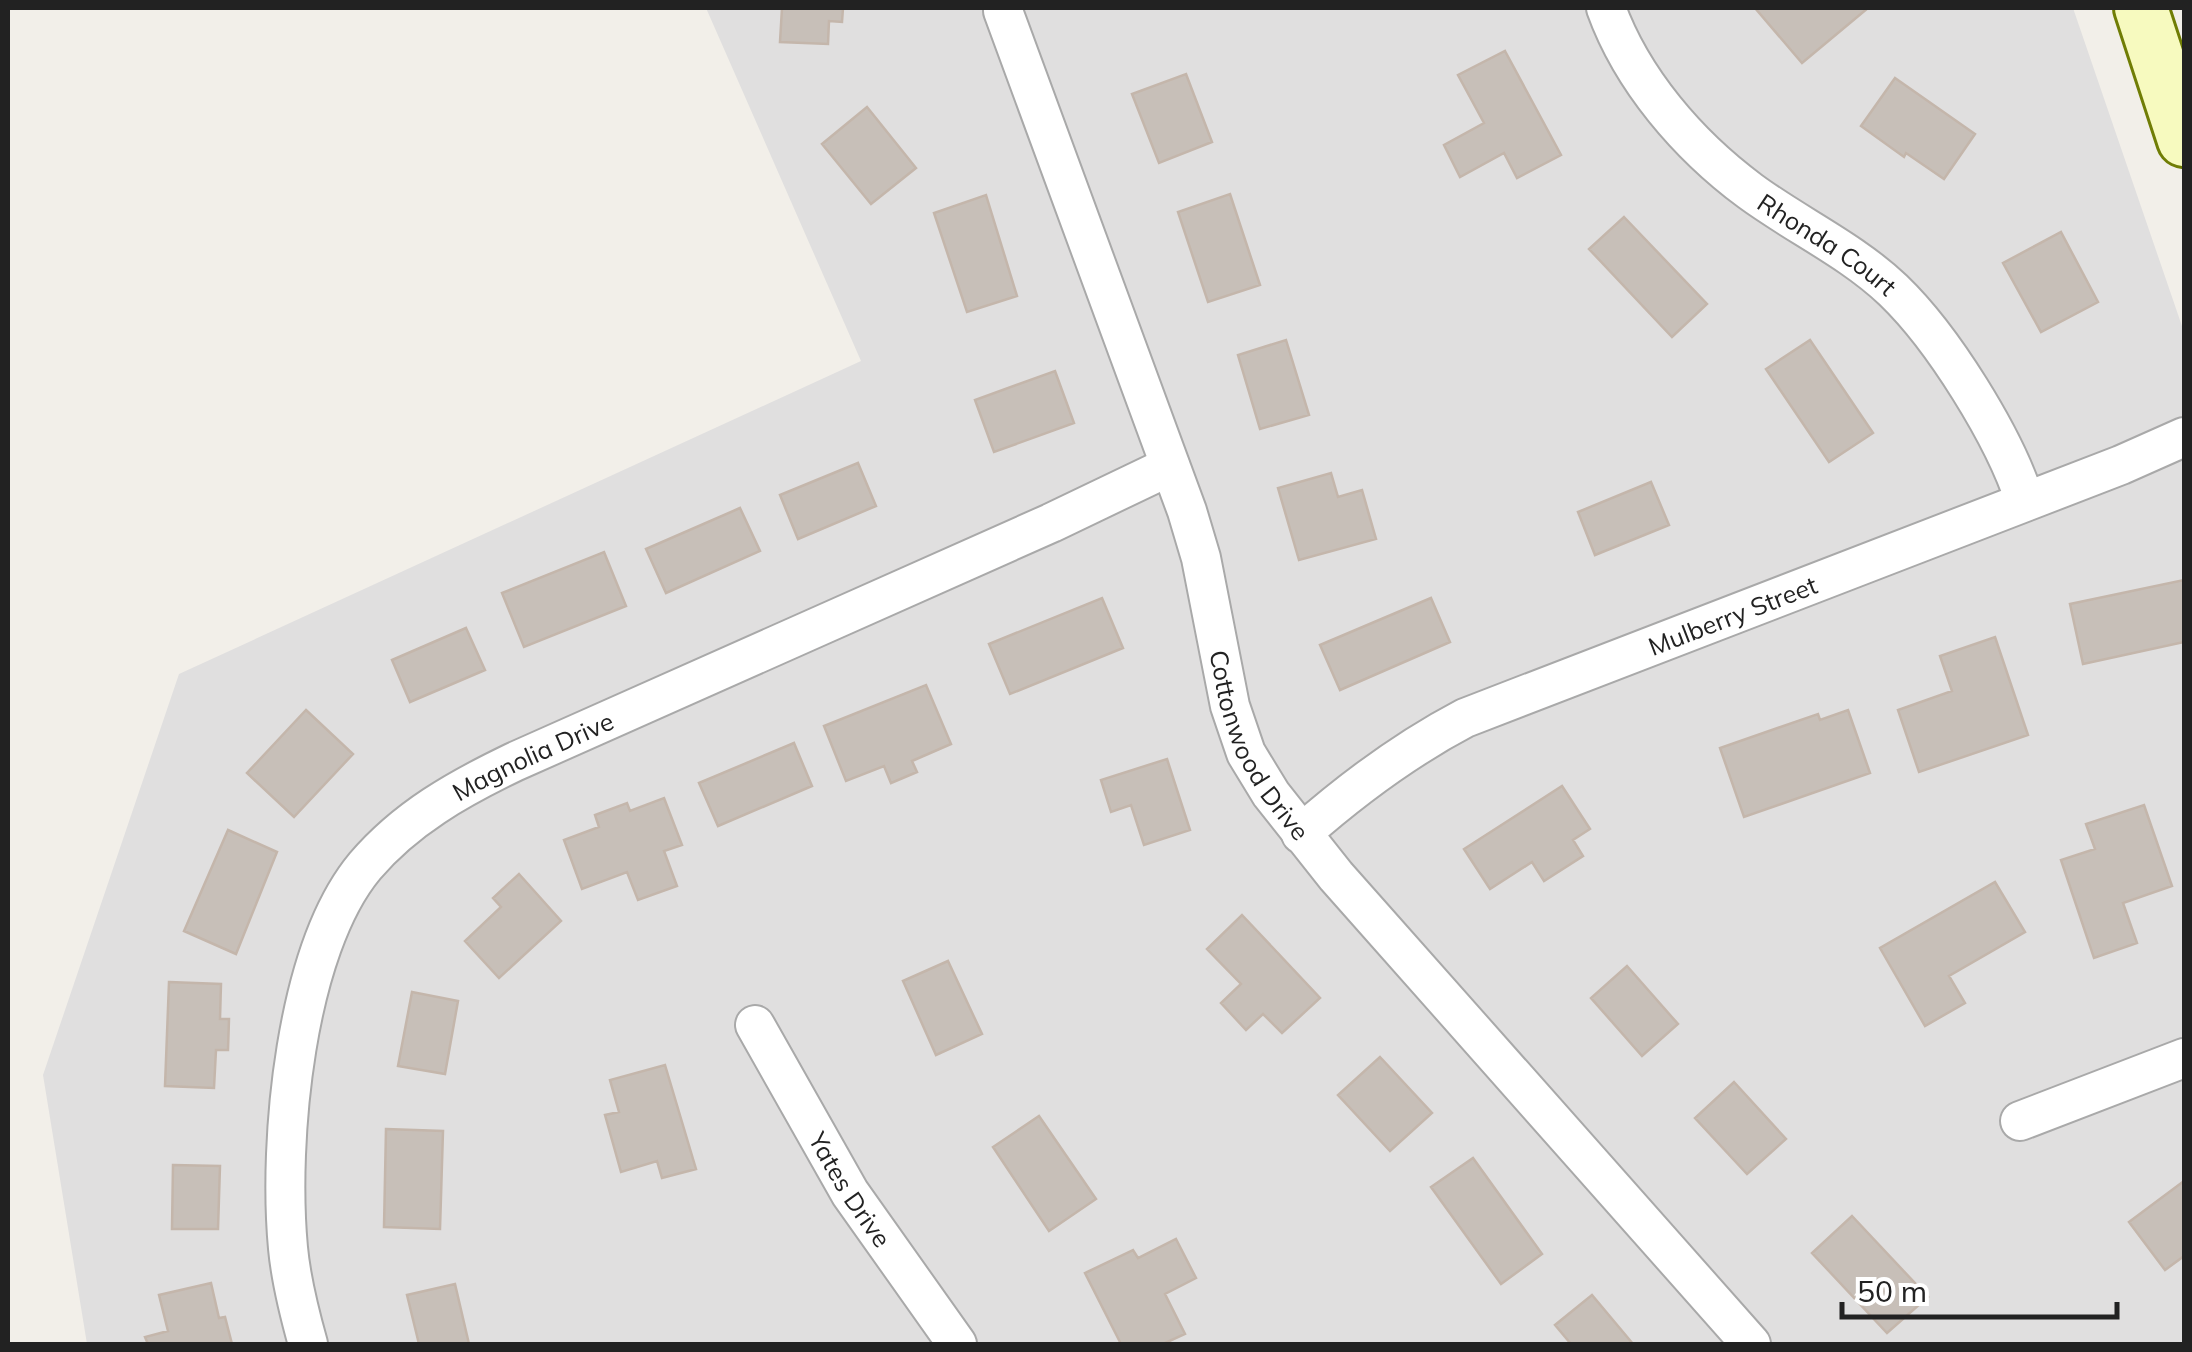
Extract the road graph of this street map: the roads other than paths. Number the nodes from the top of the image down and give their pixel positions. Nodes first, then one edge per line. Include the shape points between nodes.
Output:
1 (1606, 8) edge
2 (2141, 8) edge
3 (1004, 11) dead end
4 (2184, 140) edge
5 (2184, 436) edge
6 (1170, 466) junction
7 (2025, 502) junction
8 (1301, 834) junction
9 (755, 1025) dead end
10 (2184, 1058) edge
11 (2020, 1122) dead end
12 (308, 1344) edge
13 (957, 1344) edge
14 (1751, 1344) edge

1 - 7 street, Rhonda Court via 1635,66 1688,136 1751,192 1858,262 1922,321 2015,470
2 - 4 main road
3 - 6 street, Cottonwood Drive
5 - 7 street, Mulberry Street
6 - 8 street, Cottonwood Drive via 1201,558 1230,706 1246,753
6 - 12 street, Magnolia Drive via 514,762 395,834 338,906 307,997 286,1197 296,1298
7 - 8 street, Mulberry Street via 1464,718 1358,784
8 - 14 street, Cottonwood Drive
9 - 13 street, Yates Drive via 850,1192
10 - 11 street

